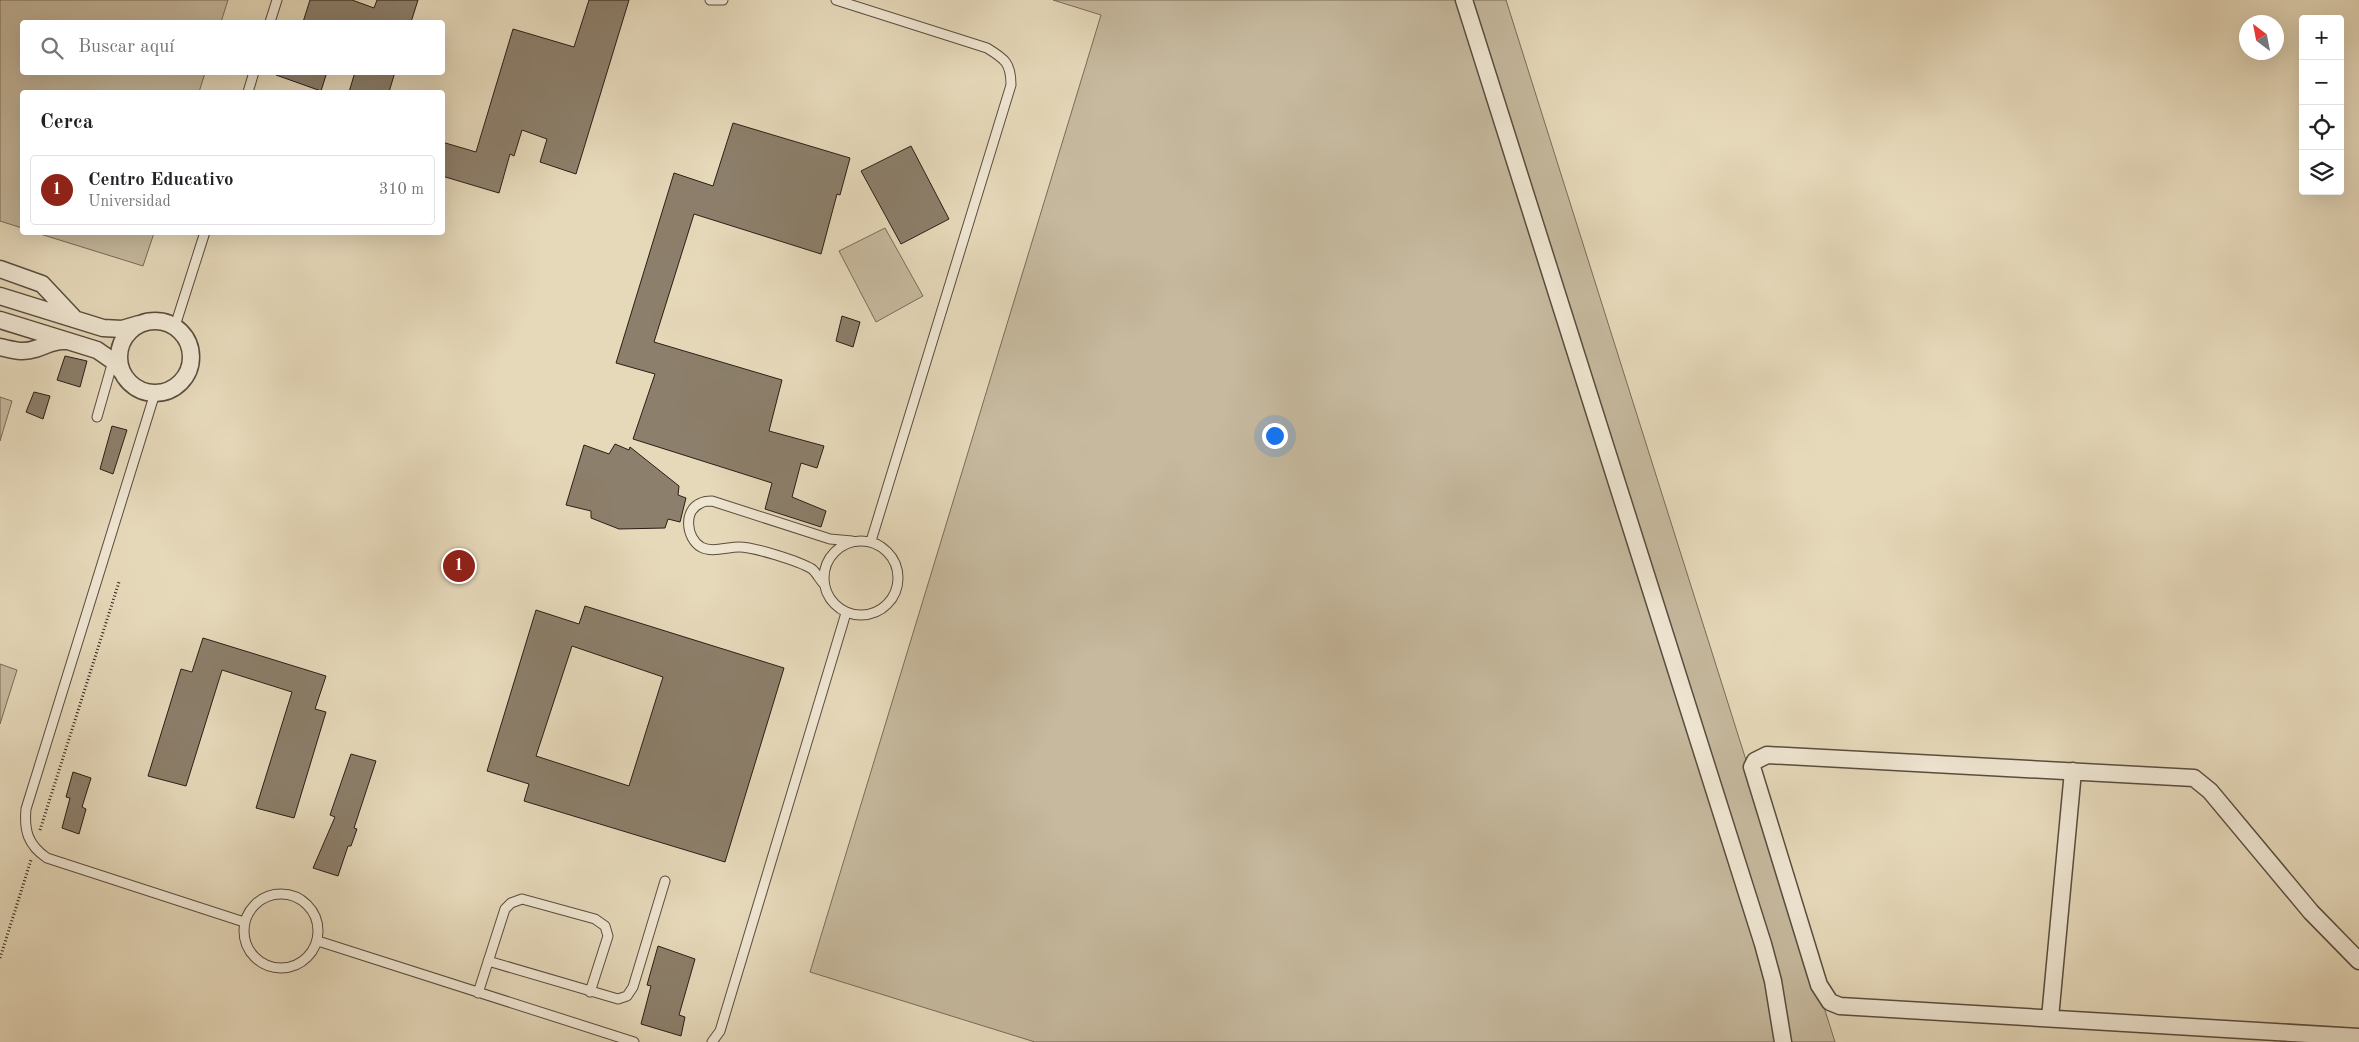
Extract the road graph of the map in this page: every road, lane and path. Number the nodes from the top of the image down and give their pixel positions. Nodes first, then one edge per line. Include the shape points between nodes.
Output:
1 (277, 0) edge
2 (710, 0) edge
3 (723, 0) edge
4 (836, 0) edge
5 (1464, 0) edge
6 (271, 20) edge
7 (253, 75) edge
8 (249, 90) edge
9 (203, 235) edge
10 (0, 269) edge
11 (0, 296) edge
12 (0, 320) edge
13 (79, 321) junction
14 (139, 324) junction
15 (176, 326) junction
16 (72, 343) junction
17 (0, 347) edge
18 (113, 361) junction
19 (125, 378) junction
20 (155, 393) junction
21 (97, 417) dead end
22 (852, 541) junction
23 (871, 541) junction
24 (118, 582) dead end
25 (824, 584) junction
26 (846, 613) junction
27 (2073, 771) junction
28 (34, 849) junction
29 (665, 882) dead end
30 (244, 922) junction
31 (318, 942) junction
32 (0, 958) edge
33 (2359, 961) edge
34 (488, 962) junction
35 (590, 992) junction
36 (478, 993) junction
37 (2050, 1018) junction
38 (2359, 1037) edge
39 (634, 1042) edge
40 (712, 1042) edge
41 (1783, 1042) edge

1 - 6 lane
2 - 3 lane
4 - 23 lane via 987,48 1004,58 1011,70 1011,85
5 - 41 street via 1760,934 1773,982
7 - 8 lane
9 - 15 lane
10 - 13 street via 42,284 66,312
11 - 13 street
12 - 16 street
13 - 14 street via 113,329
14 - 15 street via 151,321
14 - 19 street via 122,343 120,368
15 - 20 street via 190,346 190,369 176,387
16 - 17 street via 56,341 20,352
16 - 18 street via 97,350
18 - 19 street
18 - 21 lane
19 - 20 street via 143,392
20 - 28 lane via 26,809 25,826
22 - 23 lane
22 - 25 lane via 836,550 825,565
22 - 25 lane via 830,539 712,501 700,503 691,511 688,524 692,537 702,547 717,550 755,548 812,569
23 - 26 lane via 889,552 896,564 899,570 897,590 885,607 866,616
24 - 28 path
25 - 26 lane via 831,601
26 - 40 lane via 720,1031
27 - 33 street via 2194,778 2210,791 2311,912
27 - 37 street
27 - 37 street via 1767,755 1755,761 1752,767 1819,985 1830,1002 1840,1006
28 - 30 lane via 47,858
28 - 32 path
29 - 35 lane via 633,987 626,996 618,999
30 - 31 lane via 244,941 249,950 254,958 271,968 290,968 307,958
30 - 31 lane via 254,905 271,894 291,894 308,904 318,922
31 - 36 lane
34 - 35 lane
34 - 35 lane via 505,909 511,903 522,899 595,920 605,926 608,936
34 - 36 lane
36 - 39 lane
37 - 38 street

